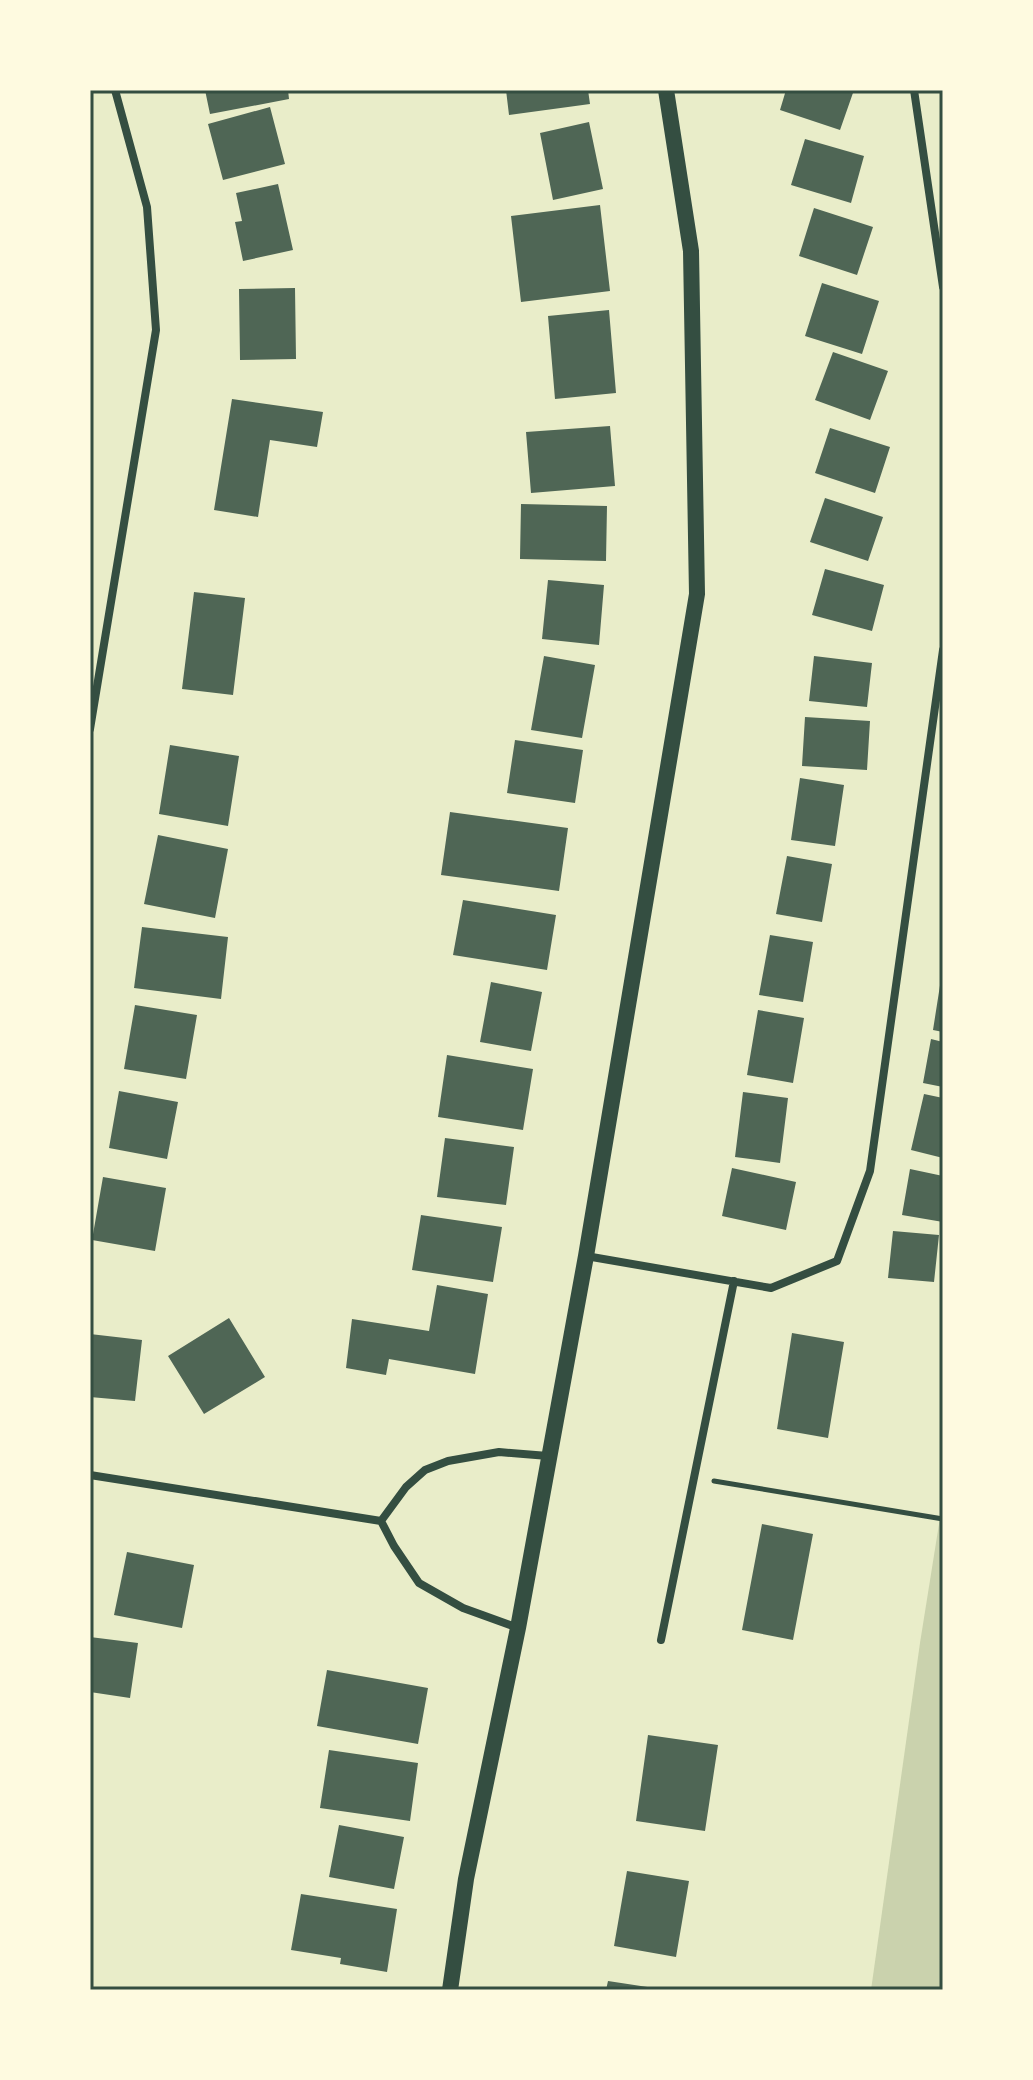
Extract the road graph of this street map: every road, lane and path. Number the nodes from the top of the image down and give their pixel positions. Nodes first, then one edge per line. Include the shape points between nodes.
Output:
1 (115, 90) edge
2 (666, 90) edge
3 (914, 90) edge
4 (943, 287) edge
5 (943, 650) edge
6 (90, 729) edge
7 (586, 1256) junction
8 (734, 1281) junction
9 (548, 1456) junction
10 (90, 1475) edge
11 (693, 1477) junction
12 (943, 1519) edge
13 (381, 1521) junction
14 (518, 1628) junction
15 (661, 1640) dead end
16 (450, 1990) edge

1 - 6 street via 147,207 156,330
2 - 7 main road via 691,251 697,594
3 - 4 street
5 - 8 street via 870,1171 837,1261 771,1288
7 - 8 street
7 - 9 main road
8 - 11 street
9 - 13 street via 499,1452 448,1461 425,1470 406,1487
9 - 14 main road
10 - 13 street
11 - 12 path
11 - 15 street
13 - 14 street via 419,1583 463,1608
14 - 16 main road via 466,1879

